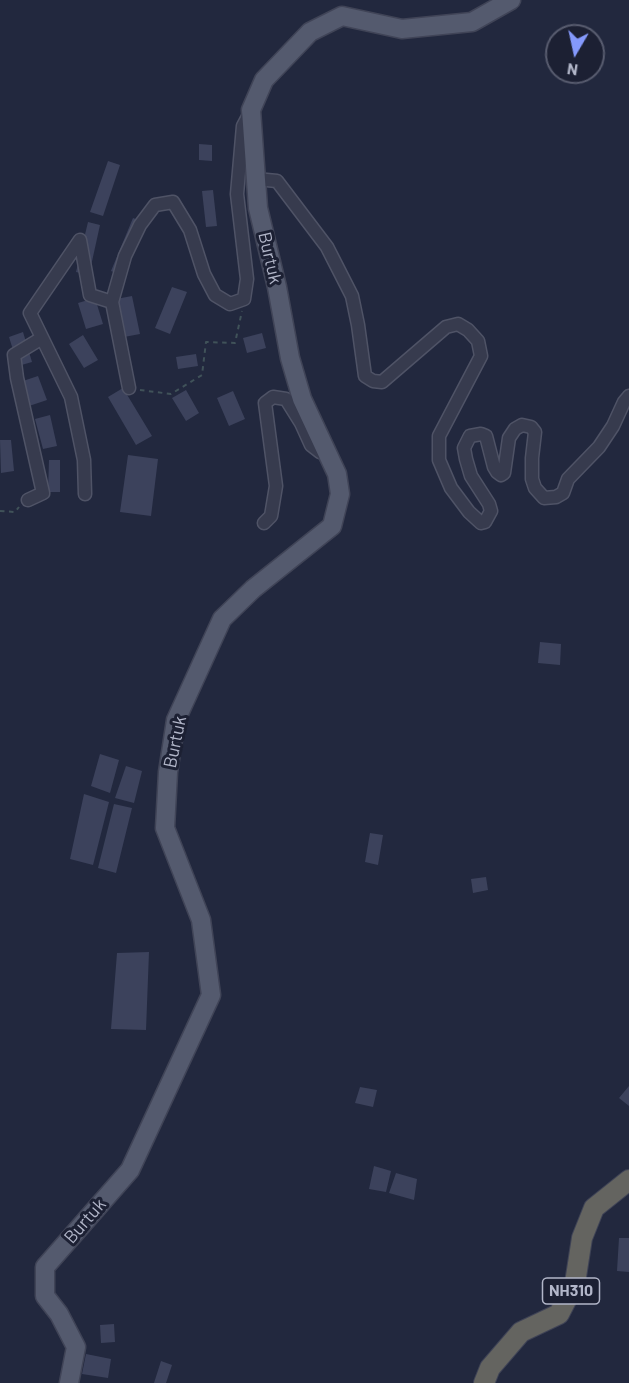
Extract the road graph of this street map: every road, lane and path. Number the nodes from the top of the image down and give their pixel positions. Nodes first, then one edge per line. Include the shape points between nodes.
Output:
1 (511, 0) edge
2 (251, 110) junction
3 (256, 179) junction
4 (244, 299) junction
5 (112, 302) junction
6 (42, 338) junction
7 (129, 388) joint
8 (629, 396) edge
9 (329, 453) junction
10 (85, 494) dead end
11 (28, 500) joint
12 (0, 511) edge
13 (264, 523) dead end
14 (629, 1180) edge
15 (69, 1383) edge
16 (484, 1383) edge

1 - 2 main road via 472,22 402,29 342,16 310,33 264,80
2 - 3 main road, Burtuk
2 - 4 street via 243,126 237,194 248,279
3 - 8 street via 277,180 327,247 352,297 365,376 382,382 446,327 458,324 478,341 481,356 439,436 439,460 451,488 481,523 486,522 491,511 465,459 464,447 470,436 486,436 494,467 501,475 509,438 522,425 531,427 535,432 535,488 544,498 556,498 568,479 599,447
3 - 9 main road, Burtuk via 258,208 290,358 302,399
4 - 5 street via 230,304 215,295 190,230 173,202 155,205 140,225 125,256
4 - 7 path via 235,343 206,342 202,375 171,394
5 - 6 street via 90,295 80,240 30,313
5 - 7 street
6 - 10 street via 71,397 84,460
6 - 11 street via 14,355 43,493
9 - 13 street via 312,445 285,399 273,397 265,403 276,486 271,516
9 - 15 main road, Burtuk via 340,494 332,526 222,619 176,720 165,828 201,920 211,995 130,1170 45,1267 45,1296 76,1347
11 - 12 path via 15,512
14 - 16 highway, NH310 via 594,1208 582,1238 575,1283 559,1314 521,1332 490,1368

